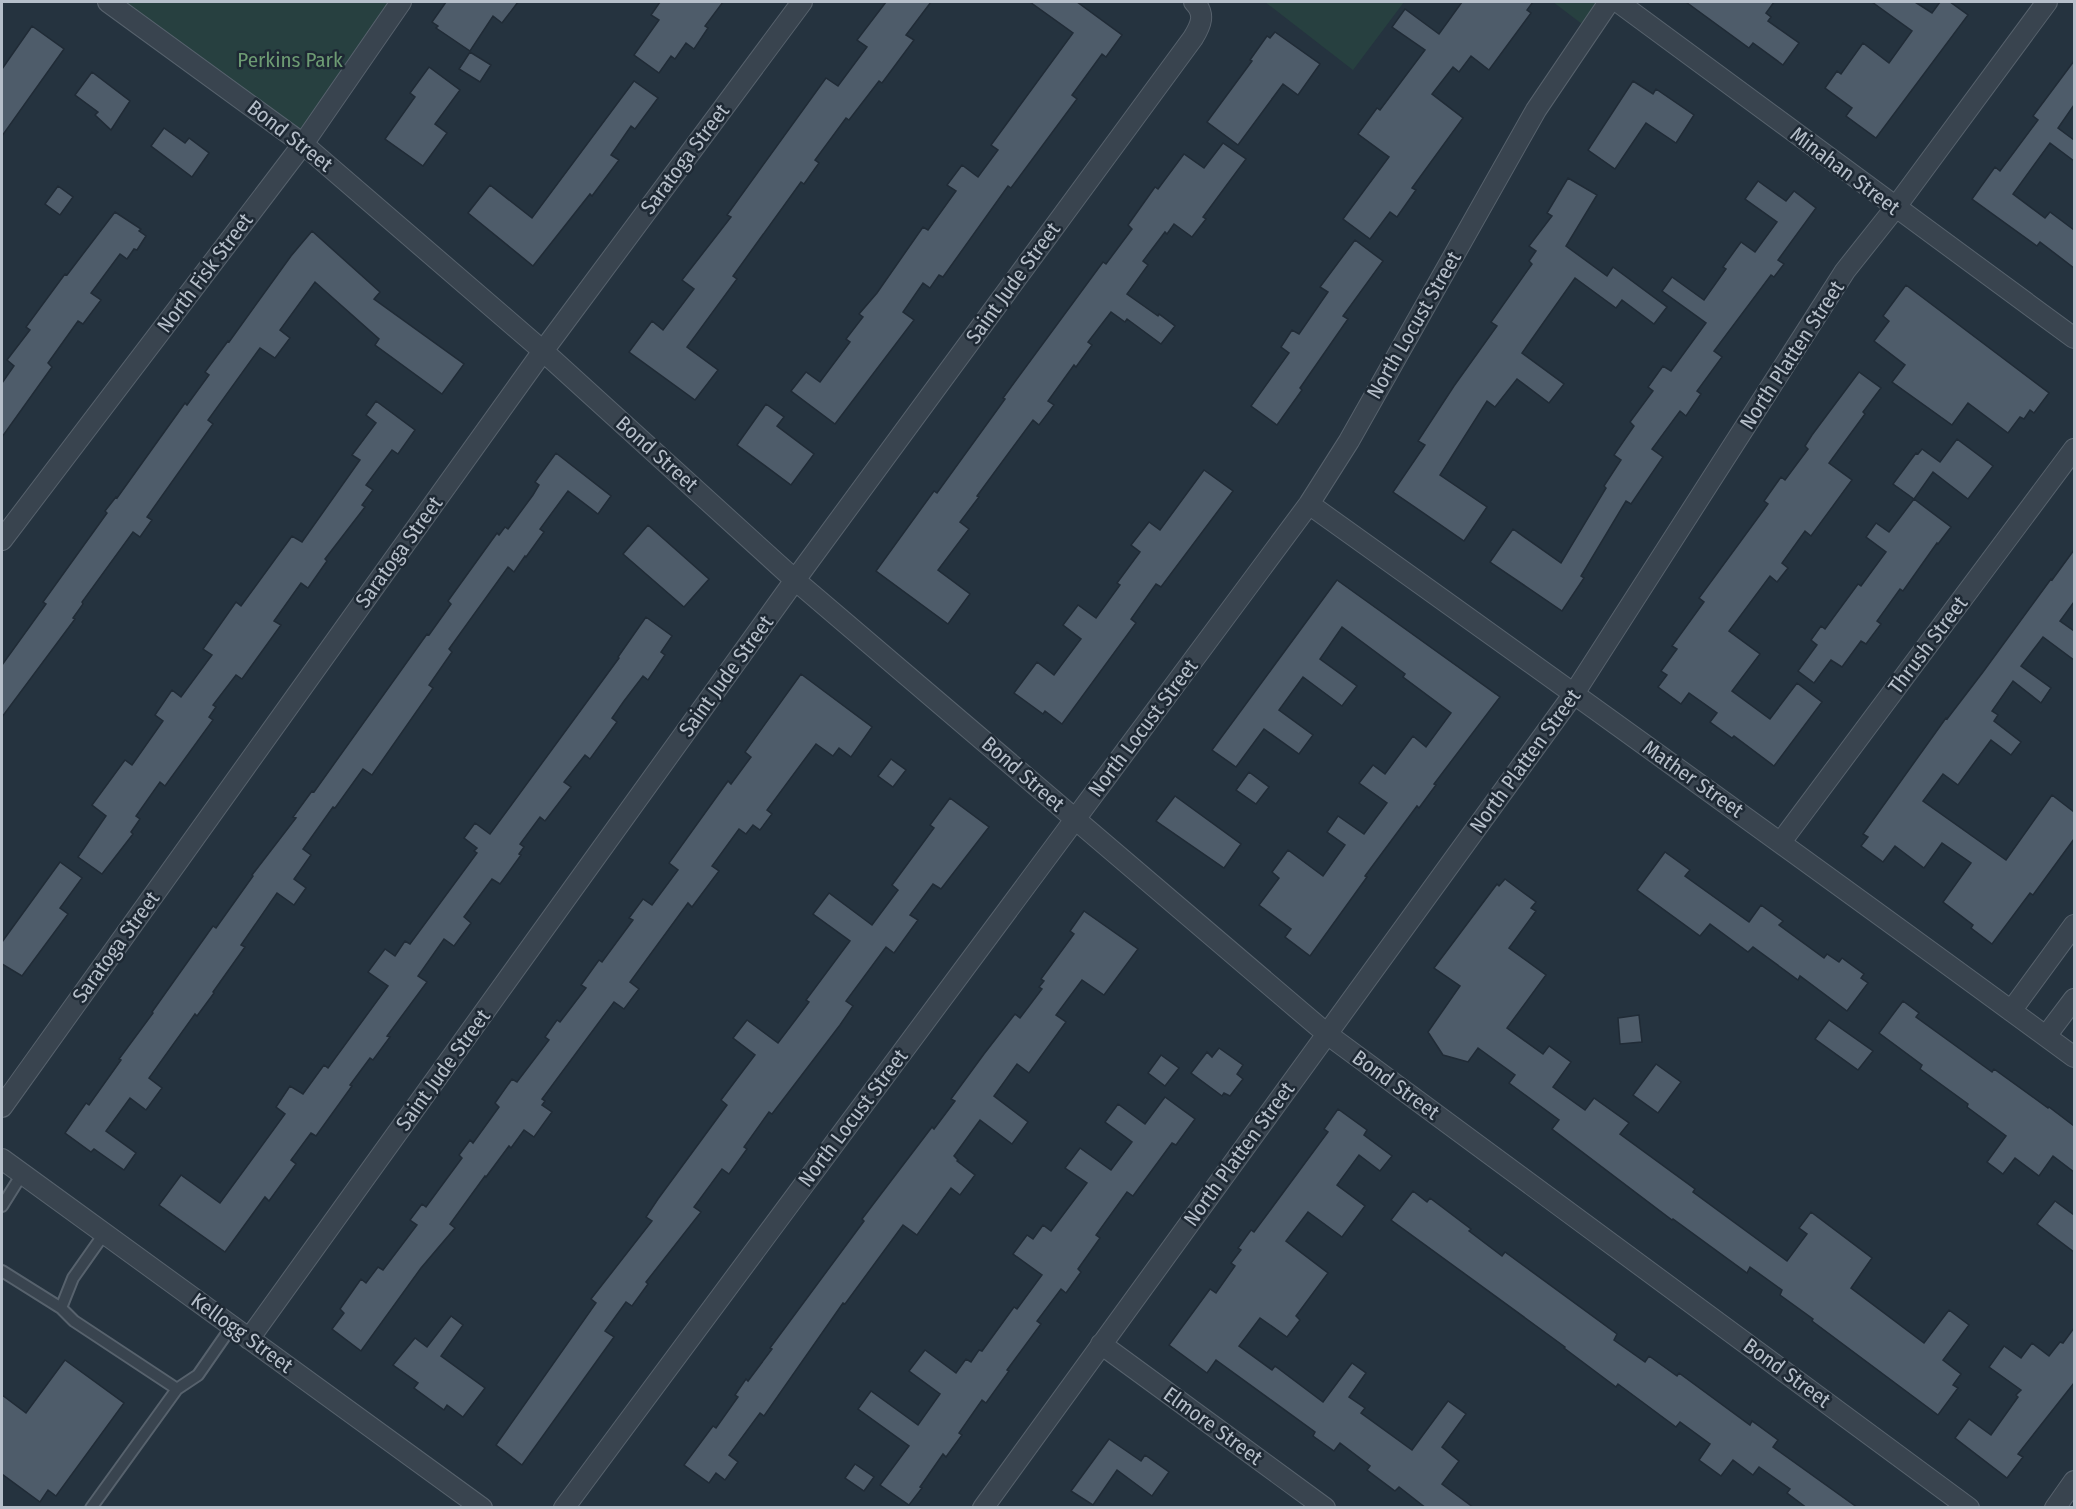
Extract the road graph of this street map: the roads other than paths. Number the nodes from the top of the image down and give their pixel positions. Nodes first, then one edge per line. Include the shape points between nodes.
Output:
1 (108, 2) edge
2 (401, 2) edge
3 (802, 2) edge
4 (1609, 2) edge
5 (1618, 2) edge
6 (2047, 2) edge
7 (1197, 8) edge
8 (303, 144) junction
9 (1895, 208) junction
10 (2074, 338) edge
11 (543, 351) junction
12 (2074, 449) edge
13 (1309, 504) junction
14 (2, 540) edge
15 (795, 580) junction
16 (1573, 695) junction
17 (1075, 819) junction
18 (1781, 842) junction
19 (2074, 925) edge
20 (2074, 999) edge
21 (2011, 1011) junction
22 (1327, 1034) junction
23 (2046, 1036) junction
24 (2074, 1057) edge
25 (2, 1107) edge
26 (2, 1159) edge
27 (22, 1174) junction
28 (2, 1206) edge
29 (104, 1234) junction
30 (2, 1271) edge
31 (61, 1308) junction
32 (232, 1326) junction
33 (249, 1339) junction
34 (1101, 1344) junction
35 (177, 1389) junction
36 (2074, 1481) edge
37 (91, 1508) edge
38 (482, 1508) edge
39 (564, 1508) edge
40 (983, 1508) edge
41 (1325, 1508) edge
42 (1969, 1508) edge
43 (2055, 1508) edge

1 - 8 street, Bond Street
2 - 8 street, North Fisk Street
3 - 11 street, Saratoga Street
4 - 13 street, North Locust Street via 1536,110 1349,441
5 - 9 street, Minahan Street
6 - 9 street, North Platten Street
7 - 15 street, Saint Jude Street via 1202,23 1193,38
8 - 11 street, Bond Street
8 - 14 street, North Fisk Street
9 - 10 street, Minahan Street
9 - 16 street, North Platten Street via 1845,271
11 - 15 street, Bond Street
11 - 25 street, Saratoga Street
12 - 18 street, Thrush Street
13 - 16 street, Mather Street
13 - 17 street, North Locust Street
15 - 17 street, Bond Street
15 - 33 street, Saint Jude Street
16 - 18 street, Mather Street
16 - 22 street, North Platten Street
17 - 22 street, Bond Street
17 - 39 street, North Locust Street
18 - 21 street, Mather Street
19 - 21 street
20 - 23 street
21 - 23 street, Mather Street
22 - 34 street, North Platten Street
22 - 42 street, Bond Street
23 - 24 street, Mather Street
26 - 27 street, Kellogg Street
27 - 28 lane
27 - 29 street, Kellogg Street
29 - 31 lane via 73,1278
29 - 32 street, Kellogg Street
30 - 31 lane
31 - 35 lane via 74,1321
32 - 33 street, Kellogg Street
32 - 35 lane via 198,1375
33 - 38 street, Kellogg Street
34 - 40 street, North Platten Street
34 - 41 street, Elmore Street
35 - 37 lane
36 - 43 street

